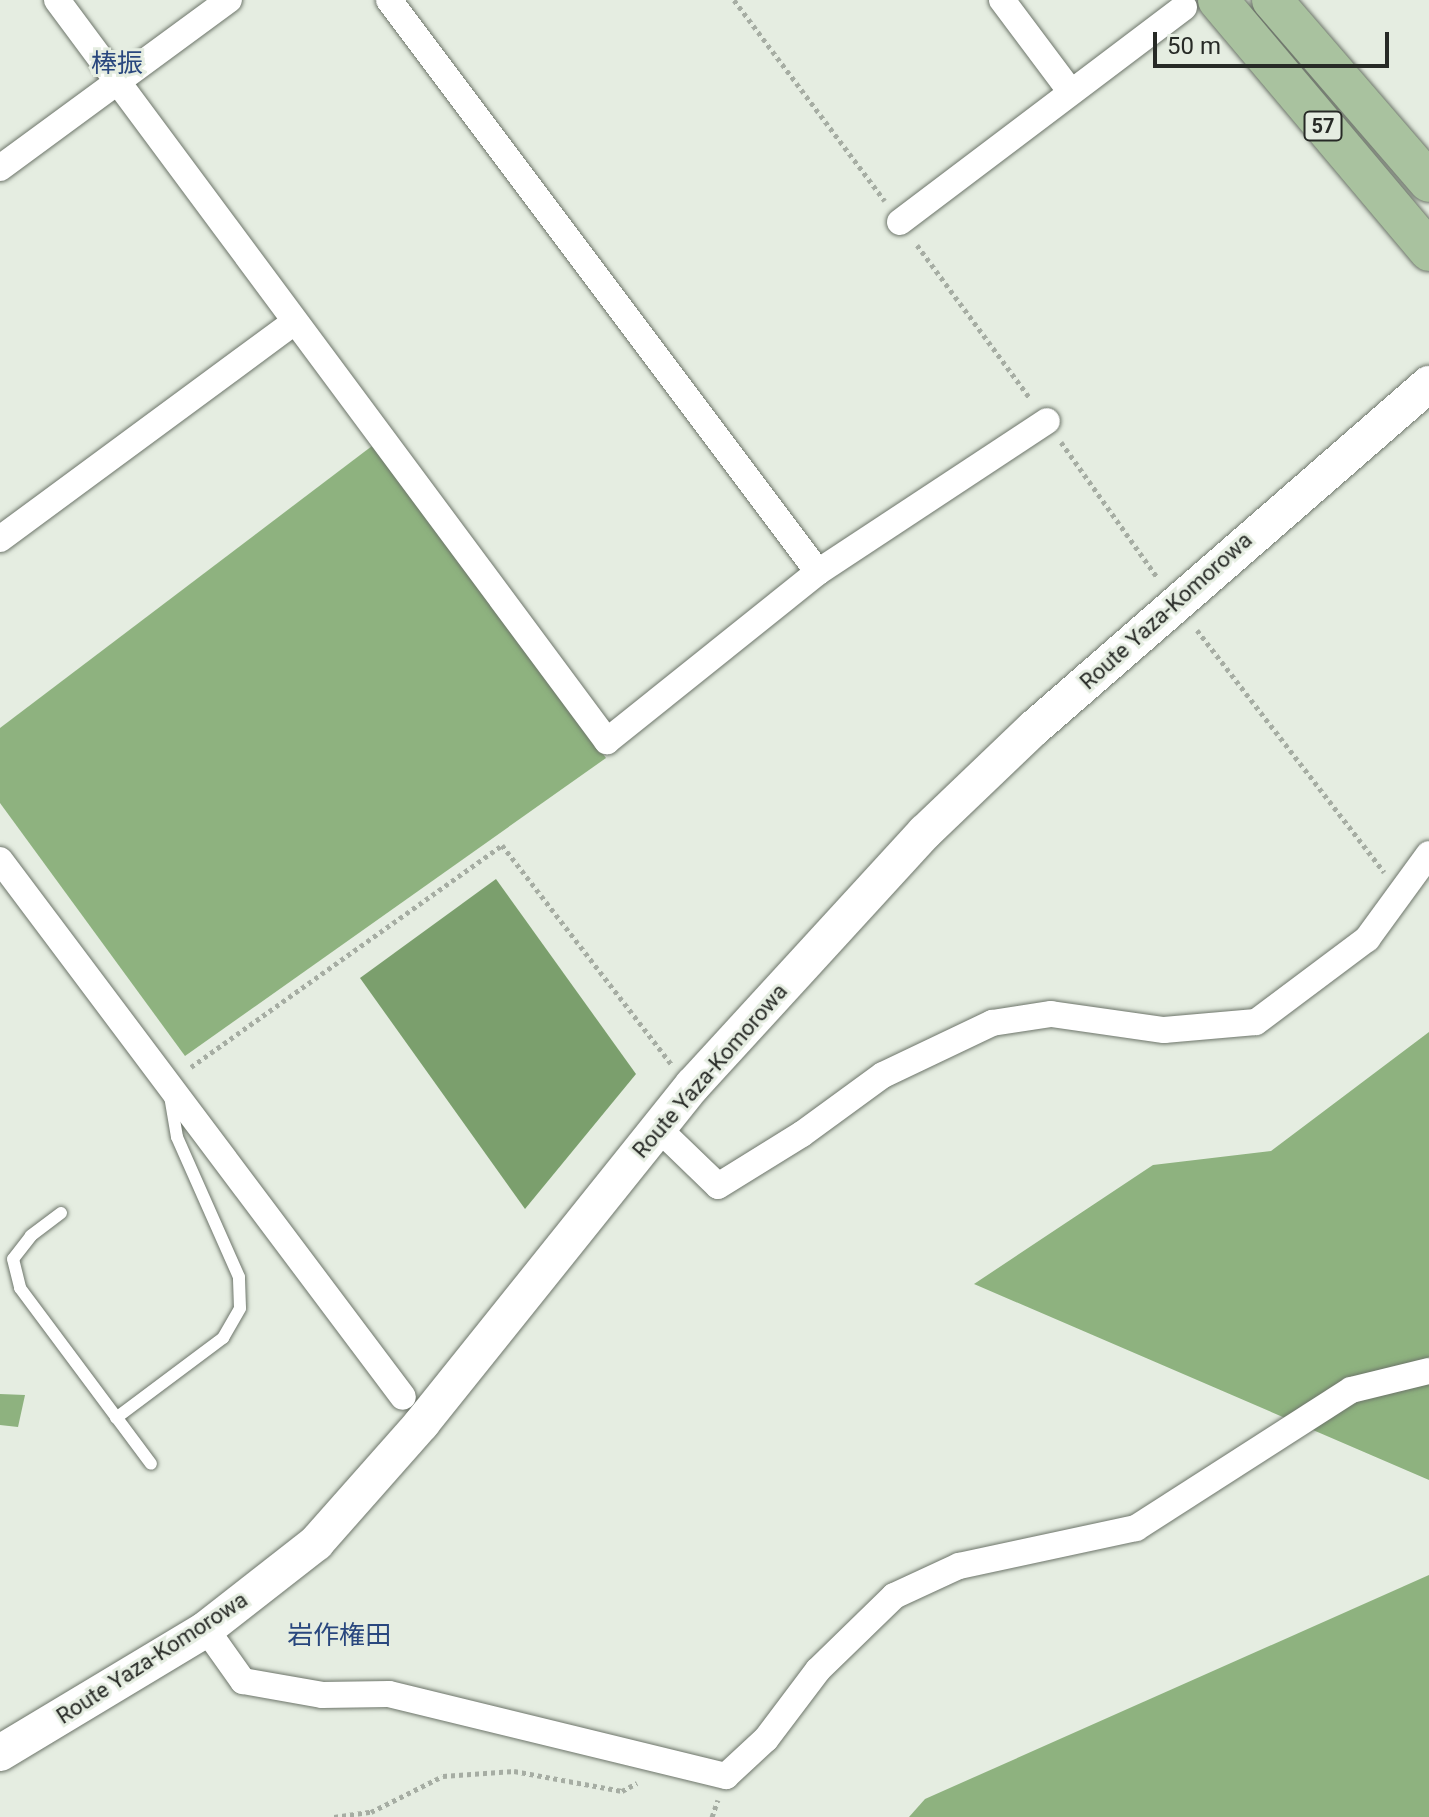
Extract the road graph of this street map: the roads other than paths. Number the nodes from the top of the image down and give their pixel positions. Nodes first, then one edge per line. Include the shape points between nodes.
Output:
1 (57, 0) edge
2 (229, 0) edge
3 (389, 0) edge
4 (1002, 0) edge
5 (1272, 0) edge
6 (1201, 3) edge
7 (115, 81) junction
8 (1070, 91) junction
9 (0, 168) edge
10 (1429, 182) edge
11 (900, 222) road end
12 (1429, 251) edge
13 (294, 322) junction
14 (1429, 384) edge
15 (1047, 421) road end
16 (0, 539) edge
17 (818, 572) junction
18 (1429, 854) edge
19 (0, 860) edge
20 (168, 1084) junction
21 (658, 1128) junction
22 (61, 1213) dead end
23 (1429, 1371) edge
24 (403, 1397) dead end
25 (116, 1418) junction
26 (151, 1464) dead end
27 (206, 1629) junction
28 (0, 1753) edge

1 - 7 street
2 - 7 street
3 - 17 street
4 - 8 street
5 - 10 main road, 57
6 - 8 street
6 - 12 main road, 57
7 - 9 street
7 - 13 street
8 - 11 street
13 - 16 street
13 - 17 street via 607,741
14 - 21 main road, Route Yaza-Komorowa via 1175,603 925,832
15 - 17 street
18 - 21 street via 1367,939 1256,1022 1164,1030 1051,1014 992,1023 883,1075 718,1186
19 - 20 street
20 - 24 street
20 - 25 lane via 177,1137 239,1277 240,1308 223,1338
21 - 27 main road, Route Yaza-Komorowa via 422,1423 316,1543
22 - 25 lane via 31,1236 13,1259 20,1288
23 - 27 street via 1351,1390 1136,1528 959,1566 894,1596 818,1670 766,1739 726,1776 389,1694 322,1695 243,1681
25 - 26 lane
27 - 28 main road, Route Yaza-Komorowa

